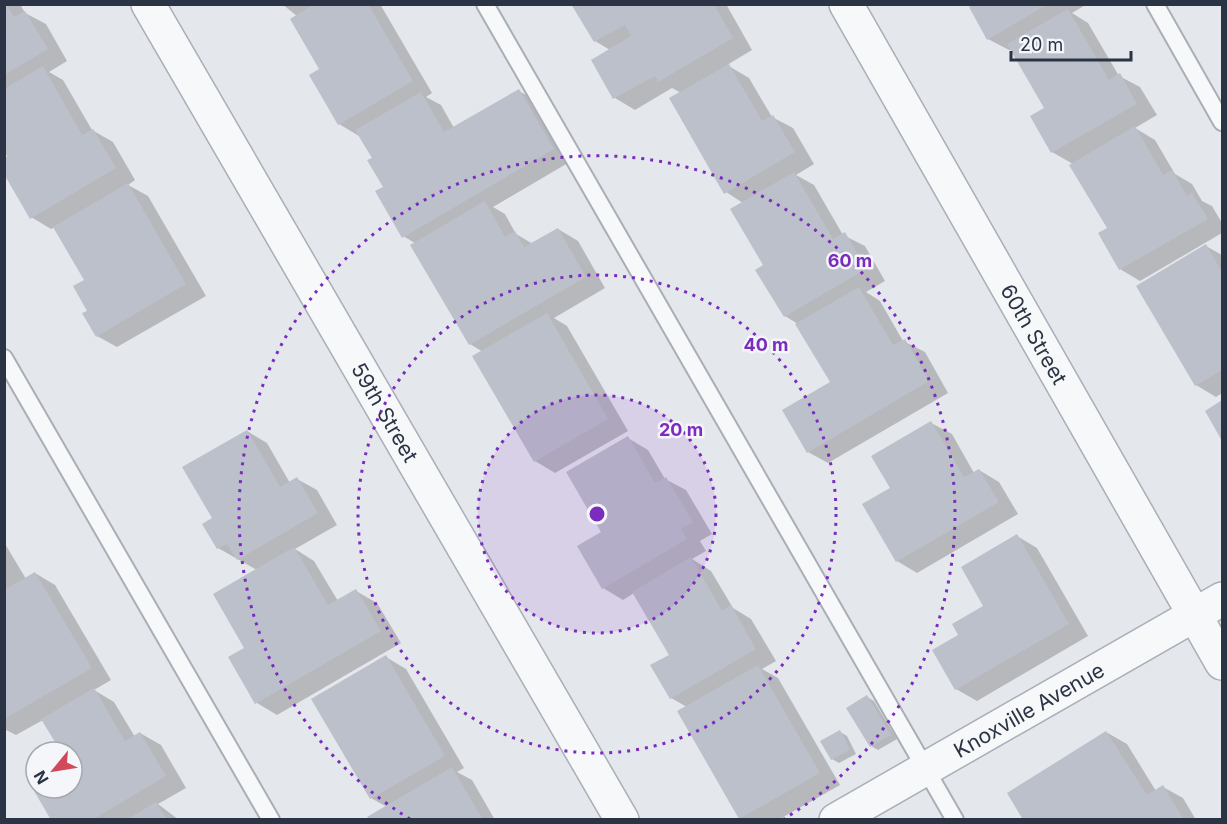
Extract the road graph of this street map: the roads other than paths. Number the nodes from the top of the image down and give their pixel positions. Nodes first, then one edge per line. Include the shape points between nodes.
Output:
1 (148, 4) edge
2 (484, 4) edge
3 (846, 4) edge
4 (1155, 4) edge
5 (1222, 122) edge
6 (4, 358) edge
7 (1222, 599) edge
8 (1195, 615) junction
9 (1222, 663) edge
10 (926, 768) junction
11 (271, 819) edge
12 (622, 819) edge
13 (836, 819) edge
14 (955, 819) edge

1 - 12 street, 59th Street
2 - 10 lane
3 - 8 street, 60th Street
4 - 5 lane
6 - 11 lane
7 - 8 street, Knoxville Avenue
8 - 9 street, 60th Street
8 - 10 street, Knoxville Avenue
10 - 13 street, Knoxville Avenue
10 - 14 lane

